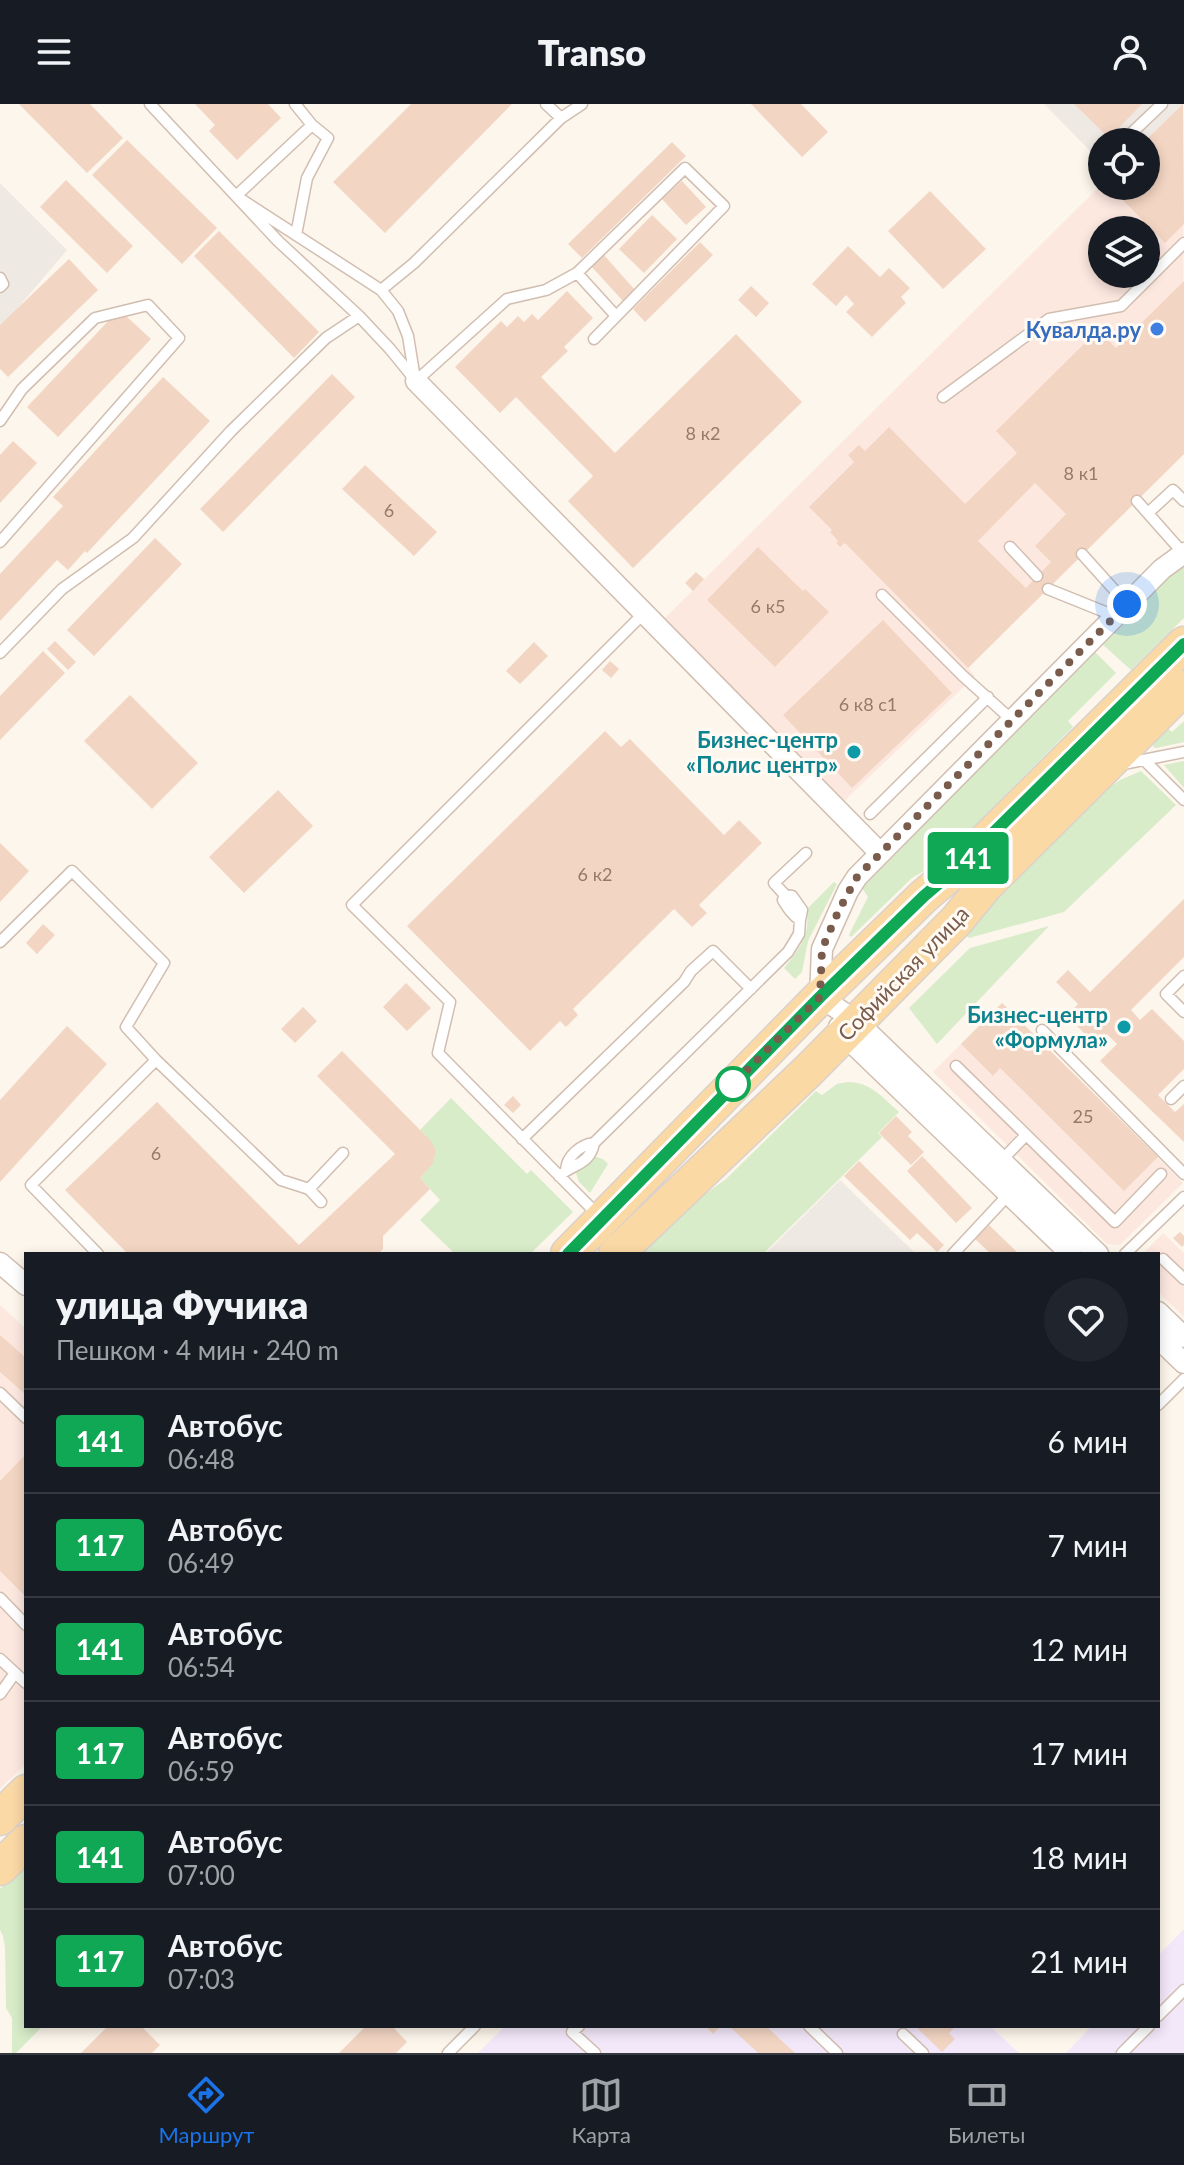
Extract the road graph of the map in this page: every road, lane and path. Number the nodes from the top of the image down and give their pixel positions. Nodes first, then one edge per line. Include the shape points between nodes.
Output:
1 (150, 104) edge
2 (295, 104) edge
3 (546, 104) edge
4 (582, 104) edge
5 (1162, 104) edge
6 (561, 118) junction
7 (312, 125) junction
8 (1137, 128) edge
9 (236, 196) junction
10 (296, 235) junction
11 (1184, 243) edge
12 (577, 273) junction
13 (0, 278) edge
14 (0, 287) edge
15 (381, 290) junction
16 (359, 316) junction
17 (616, 316) junction
18 (594, 339) dead end
19 (416, 381) junction
20 (943, 397) dead end
21 (0, 421) edge
22 (1137, 501) dead end
23 (1184, 501) edge
24 (1148, 513) junction
25 (0, 542) edge
26 (1010, 547) dead end
27 (1184, 553) edge
28 (1082, 554) dead end
29 (1037, 576) dead end
30 (1048, 589) dead end
31 (882, 595) dead end
32 (1121, 610) junction
33 (644, 613) junction
34 (1184, 644) edge
35 (0, 653) edge
36 (1184, 688) edge
37 (988, 697) junction
38 (1012, 720) junction
39 (1184, 752) edge
40 (1144, 760) junction
41 (1105, 767) junction
42 (1184, 800) edge
43 (870, 814) dead end
44 (879, 852) junction
45 (806, 853) dead end
46 (0, 942) edge
47 (1184, 976) edge
48 (751, 989) junction
49 (820, 997) junction
50 (1184, 1012) edge
51 (850, 1028) junction
52 (1042, 1030) dead end
53 (156, 1060) junction
54 (956, 1066) dead end
55 (1184, 1086) edge
56 (1171, 1099) dead end
57 (1026, 1135) junction
58 (522, 1139) junction
59 (343, 1153) dead end
60 (1001, 1161) junction
61 (562, 1173) junction
62 (1161, 1174) dead end
63 (1184, 1174) edge
64 (1016, 1187) junction
65 (309, 1189) junction
66 (1184, 1197) edge
67 (321, 1202) dead end
68 (602, 1220) junction
69 (96, 1252) edge
70 (570, 1252) edge
71 (618, 1252) edge
72 (955, 1252) edge
73 (1069, 1252) edge
74 (1096, 1252) edge
75 (1127, 1252) edge
76 (1163, 1259) dead end
77 (0, 1263) edge
78 (1184, 1279) edge
79 (24, 1283) edge
80 (1160, 1314) edge
81 (1184, 1337) edge
82 (1160, 1340) edge
83 (1184, 1363) edge
84 (1184, 1379) edge
85 (0, 1393) edge
86 (1160, 1403) edge
87 (24, 1416) edge
88 (0, 1598) edge
89 (24, 1623) edge
90 (0, 1659) edge
91 (15, 1673) junction
92 (24, 1681) edge
93 (0, 1694) edge
94 (24, 1794) edge
95 (0, 1818) edge
96 (24, 1844) edge
97 (0, 1868) edge
98 (1184, 1990) edge
99 (1160, 2014) edge
100 (473, 2028) edge
101 (577, 2028) edge
102 (811, 2028) edge
103 (1147, 2028) edge
104 (903, 2034) dead end
105 (448, 2053) edge
106 (595, 2053) edge
107 (837, 2053) edge
108 (923, 2053) edge
109 (1122, 2053) edge

1 - 9 lane
2 - 7 lane
3 - 6 lane
4 - 6 lane
5 - 8 lane
6 - 15 lane
7 - 9 lane
7 - 10 lane via 328,138 307,178
9 - 10 lane
9 - 16 lane
10 - 15 lane
11 - 20 lane via 1121,306 1049,319
12 - 17 lane
12 - 17 lane via 685,168 724,206
12 - 19 lane via 546,290 507,299
13 - 14 lane
15 - 19 lane via 398,311 408,336
16 - 19 lane
16 - 35 lane via 326,338 241,421 133,538 62,589
17 - 18 lane
19 - 33 street
21 - 25 lane via 22,389 95,318 148,305 179,338
22 - 24 lane
23 - 24 lane via 1173,490
24 - 27 lane
26 - 29 lane
27 - 32 street
28 - 32 lane
30 - 32 lane
31 - 37 lane
32 - 38 street
33 - 44 street
33 - 58 lane via 352,905 450,1002 438,1053
34 - 49 main road, Софийская улица
36 - 41 main road, Софийская улица
37 - 38 lane
37 - 43 lane
38 - 44 street
39 - 40 lane
40 - 41 lane
40 - 42 lane
41 - 51 main road, Софийская улица
44 - 49 street via 857,877 830,929 822,949
45 - 48 lane via 774,883 800,920 795,943
46 - 53 lane via 72,871 164,963 126,1027
47 - 50 lane via 1166,994
48 - 58 lane via 713,951
48 - 61 lane via 594,1143 592,1152
49 - 51 street
49 - 68 main road, Софийская улица
51 - 60 street
51 - 64 street
51 - 71 main road, Софийская улица
52 - 63 lane
53 - 65 lane via 281,1180
53 - 69 lane via 31,1185
54 - 57 lane
55 - 56 lane
57 - 60 lane
57 - 62 lane via 1115,1222
58 - 61 lane
59 - 65 lane
60 - 64 street
61 - 68 lane
64 - 72 lane
64 - 73 street
64 - 74 street
65 - 67 lane
66 - 75 lane
68 - 70 main road, Софийская улица
76 - 78 lane
77 - 79 street
80 - 81 street
82 - 83 street
84 - 86 lane
85 - 87 lane
88 - 89 lane
90 - 91 lane
91 - 92 lane
91 - 93 lane
94 - 95 main road
96 - 97 main road
98 - 99 lane
100 - 105 lane
101 - 106 lane via 572,2032
102 - 107 lane
103 - 109 lane
104 - 108 lane

